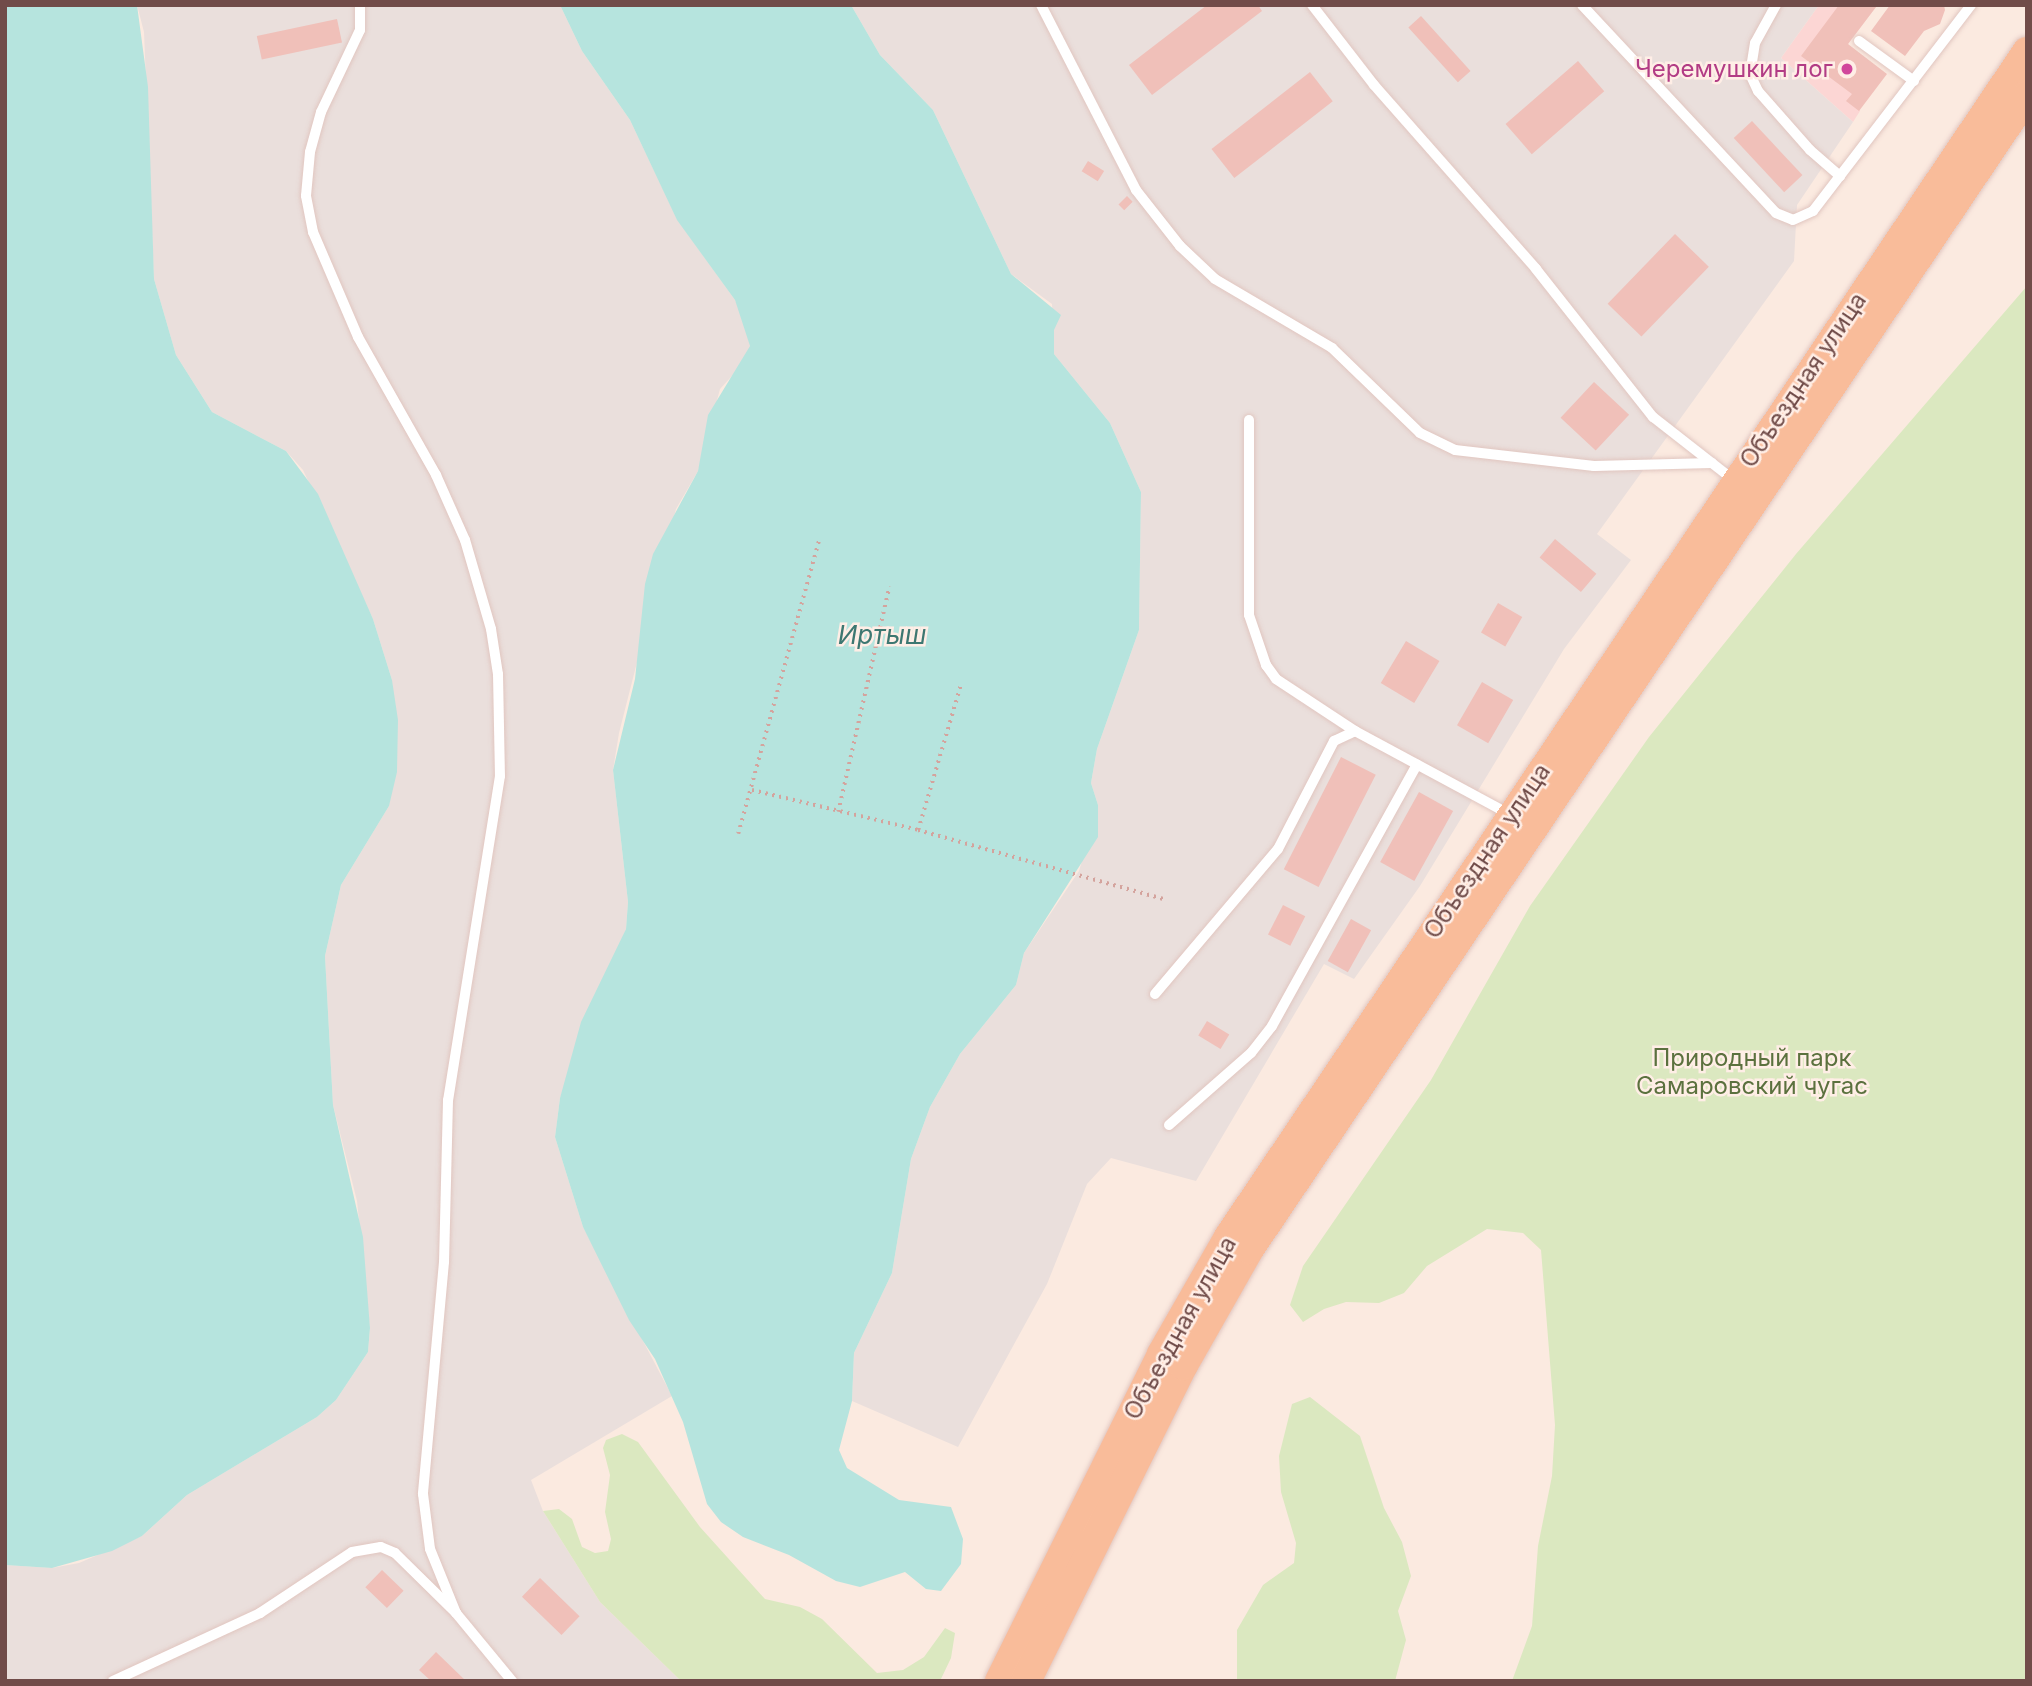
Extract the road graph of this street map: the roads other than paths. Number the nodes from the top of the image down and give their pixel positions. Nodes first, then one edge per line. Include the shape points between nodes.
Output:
1 (360, 5) edge
2 (1041, 5) edge
3 (1312, 5) edge
4 (1582, 5) edge
5 (1776, 5) edge
6 (1971, 5) edge
7 (1859, 41) dead end
8 (2027, 52) edge
9 (1914, 81) junction
10 (2027, 95) edge
11 (1840, 176) junction
12 (1250, 420) dead end
13 (1734, 480) junction
14 (1355, 731) junction
15 (1417, 764) junction
16 (1521, 822) junction
17 (1155, 994) dead end
18 (1169, 1125) dead end
19 (456, 1613) junction
20 (113, 1681) edge
21 (512, 1681) edge
22 (1000, 1681) edge
23 (1026, 1681) edge

1 - 19 lane via 360,30 321,112 310,152 306,196 329,275 358,337 436,475 465,540 491,628 499,698 500,776 448,1100 444,1262 423,1494 430,1549
2 - 13 lane via 1136,190 1180,246 1215,279 1332,348 1419,433 1455,450
3 - 13 lane via 1374,85 1527,259 1653,417
4 - 11 lane via 1776,213 1793,220 1802,217
5 - 11 lane via 1755,43 1750,75 1758,92
6 - 9 lane
7 - 9 lane
8 - 13 main road, Объездная улица
9 - 11 lane
10 - 13 main road, Объездная улица
12 - 14 lane via 1249,615 1256,643 1276,679
13 - 16 main road, Объездная улица
14 - 15 lane
14 - 17 lane via 1335,741 1279,849
15 - 16 lane
15 - 18 lane via 1272,1026 1251,1053
16 - 22 main road, Объездная улица via 1195,1293
16 - 23 main road, Объездная улица via 1249,1249 1183,1365
19 - 20 lane via 395,1553 365,1547 226,1631
19 - 21 lane

